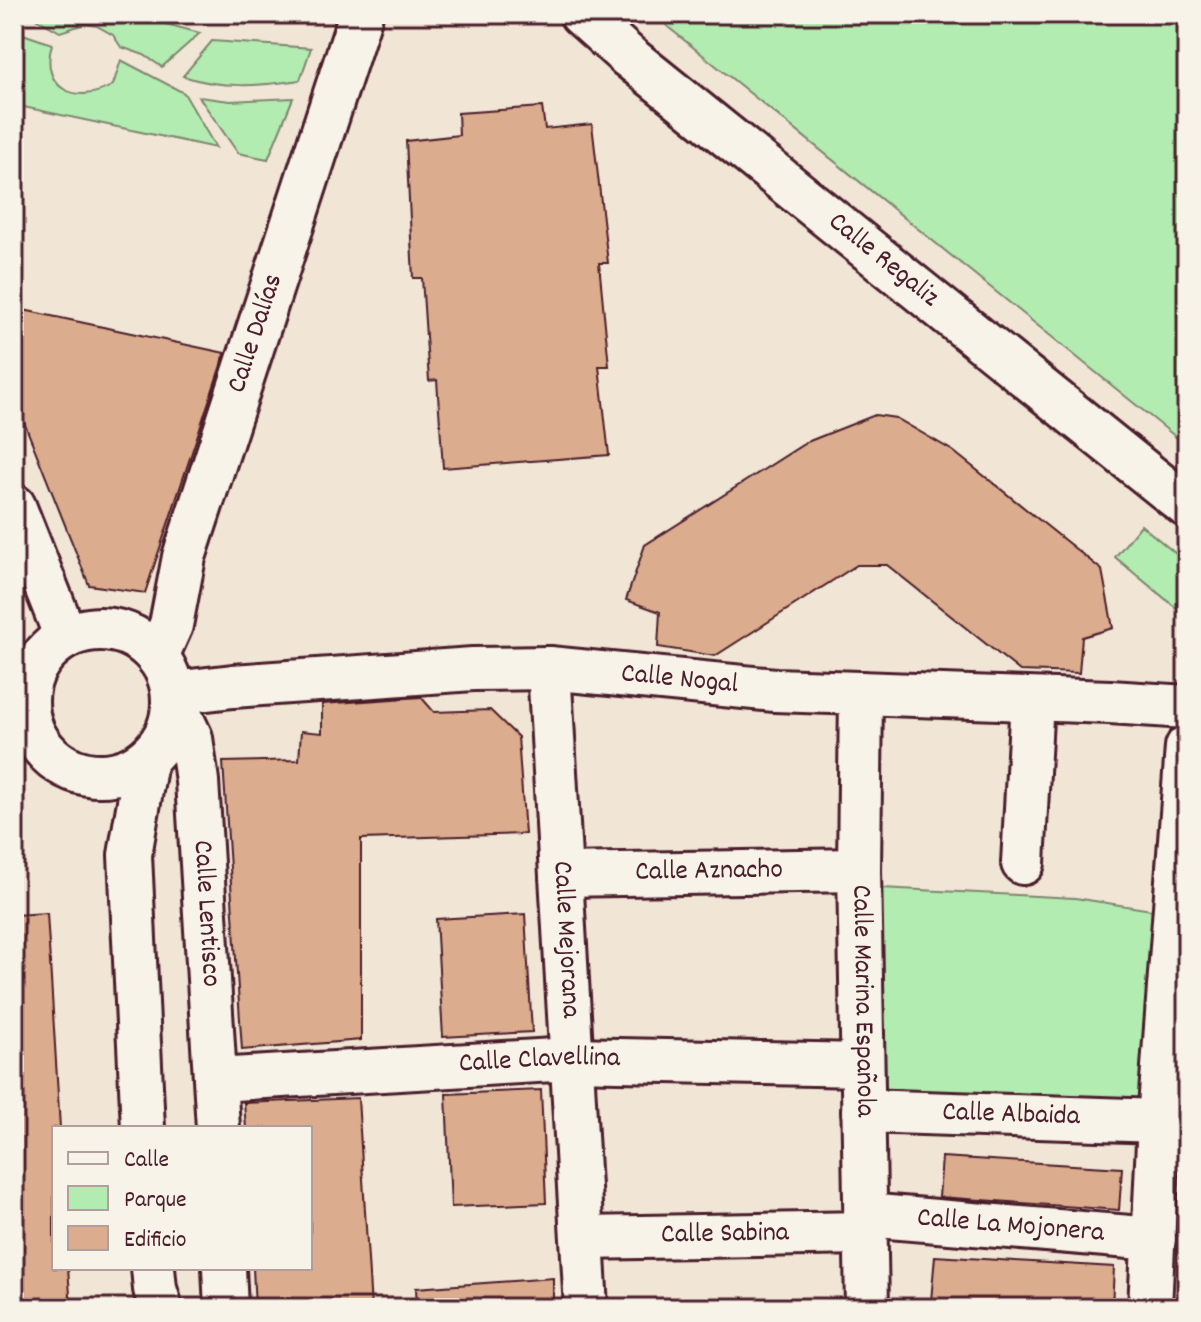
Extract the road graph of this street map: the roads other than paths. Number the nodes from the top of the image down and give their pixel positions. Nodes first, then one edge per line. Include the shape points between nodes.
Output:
1 (361, 14) edge
2 (581, 14) edge
3 (14, 506) edge
4 (1187, 506) edge
5 (66, 637) junction
6 (549, 668) junction
7 (168, 684) junction
8 (861, 693) junction
9 (1032, 700) junction
10 (1187, 707) edge
11 (23, 731) edge
12 (1187, 747) edge
13 (146, 761) junction
14 (101, 776) junction
15 (130, 855) junction
16 (1023, 863) dead end
17 (859, 870) junction
18 (561, 875) junction
19 (571, 1059) junction
20 (862, 1065) junction
21 (216, 1080) junction
22 (863, 1111) junction
23 (1159, 1121) junction
24 (143, 1126) edge
25 (218, 1126) edge
26 (865, 1224) junction
27 (583, 1238) junction
28 (1154, 1239) junction
29 (153, 1270) edge
30 (224, 1270) edge
31 (161, 1308) edge
32 (226, 1308) edge
33 (586, 1308) edge
34 (867, 1308) edge
35 (1150, 1308) edge

1 - 7 street, Calle Dalías via 184,557 171,625
2 - 4 street, Calle Regaliz
3 - 5 street
5 - 7 street via 86,630 116,630 145,643
5 - 11 street via 44,655 32,676
6 - 7 street, Calle Nogal via 233,686
6 - 8 street, Calle Nogal
6 - 18 street, Calle Mejorana
7 - 13 street via 167,734
7 - 21 street, Calle Lentisco via 191,738 197,781
8 - 9 street, Calle Nogal
8 - 17 street, Calle Marina Española
9 - 10 street, Calle Nogal
9 - 16 street
11 - 14 street via 68,769
12 - 23 street
13 - 14 street
13 - 15 street
14 - 15 street
15 - 24 street
17 - 18 street, Calle Aznacho
17 - 20 street, Calle Marina Española
18 - 19 street, Calle Mejorana
19 - 20 street, Calle Clavellina
19 - 21 street, Calle Clavellina
19 - 27 street, Calle Mejorana
20 - 22 street, Calle Marina Española
21 - 25 street, Calle Lentisco
22 - 23 street, Calle Albaida
22 - 26 street, Calle Marina Española
23 - 28 street
26 - 27 street, Calle Sabina
26 - 28 street, Calle La Mojonera
26 - 34 street, Calle Marina Española
27 - 33 street, Calle Mejorana
28 - 35 street
29 - 31 street
30 - 32 street

